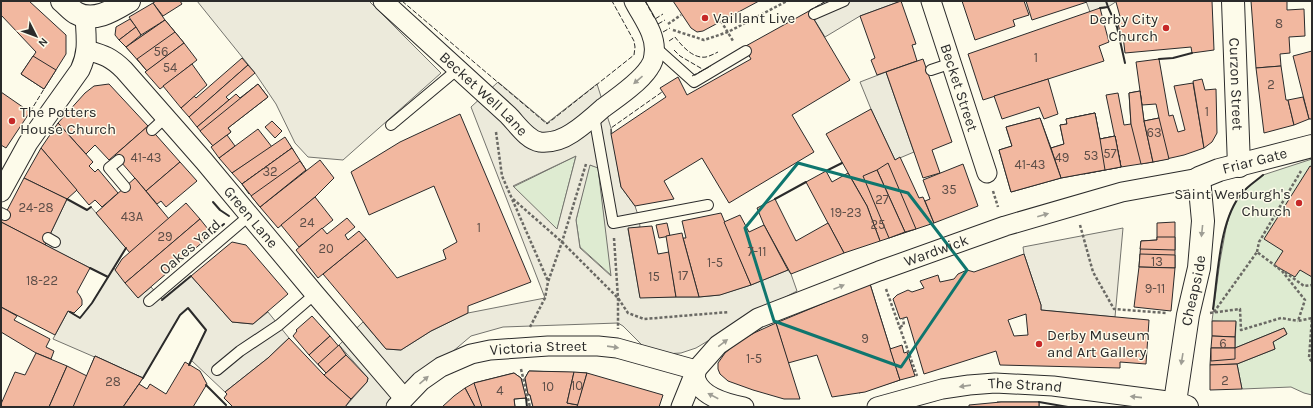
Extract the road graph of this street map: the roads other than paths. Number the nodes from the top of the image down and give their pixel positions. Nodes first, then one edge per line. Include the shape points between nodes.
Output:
1 (62, 1) edge
2 (129, 1) edge
3 (383, 1) edge
4 (634, 1) edge
5 (844, 1) edge
6 (932, 1) edge
7 (1233, 1) edge
8 (814, 14) dead end
9 (86, 16) junction
10 (655, 47) junction
11 (87, 50) junction
12 (746, 51) dead end
13 (952, 63) junction
14 (458, 69) junction
15 (931, 70) dead end
16 (166, 117) junction
17 (595, 124) junction
18 (391, 125) dead end
19 (152, 130) dead end
20 (1303, 149) edge
21 (119, 160) dead end
22 (1238, 166) junction
23 (987, 173) road end
24 (1199, 178) junction
25 (3, 183) edge
26 (125, 187) dead end
27 (708, 205) dead end
28 (250, 215) junction
29 (315, 294) junction
30 (149, 301) dead end
31 (216, 370) dead end
32 (696, 370) junction
33 (400, 403) edge
34 (1181, 405) edge
35 (681, 407) edge
36 (744, 407) edge
37 (876, 407) edge

1 - 9 street via 76,13
2 - 9 street via 104,14
3 - 14 street, Becket Well Lane
4 - 10 street via 652,34
5 - 8 lane
6 - 13 street, Becket Street
7 - 22 street, Curzon Street
9 - 11 street
10 - 12 lane via 694,82
10 -> 17 street, Becket Well Lane via 652,62 644,74
11 - 16 street, Green Lane via 115,61
11 - 25 street via 80,70
13 - 15 lane
13 - 23 street, Becket Street
14 - 17 street, Becket Well Lane via 523,131 540,142 561,139
14 - 18 lane
16 - 19 lane
16 - 28 street, Green Lane
17 - 27 lane via 613,223
20 - 22 street, Friar Gate
21 - 26 lane via 109,168
22 - 24 street, Friar Gate
32 -> 24 street, Wardwick via 718,346 758,318 880,271 1005,226 1122,192
24 -> 34 street, Cheapside via 1203,221 1199,268 1188,315
28 - 29 street, Green Lane
28 - 30 lane, Oakes Yard
29 - 31 lane via 279,325
29 - 33 street, Green Lane via 342,324
33 -> 32 street, Victoria Street via 433,372 460,358 485,351 598,346 617,348
32 - 35 street
36 -> 32 street via 717,399 707,393 696,380
34 -> 37 street, The Strand via 1053,386 995,383 942,389

